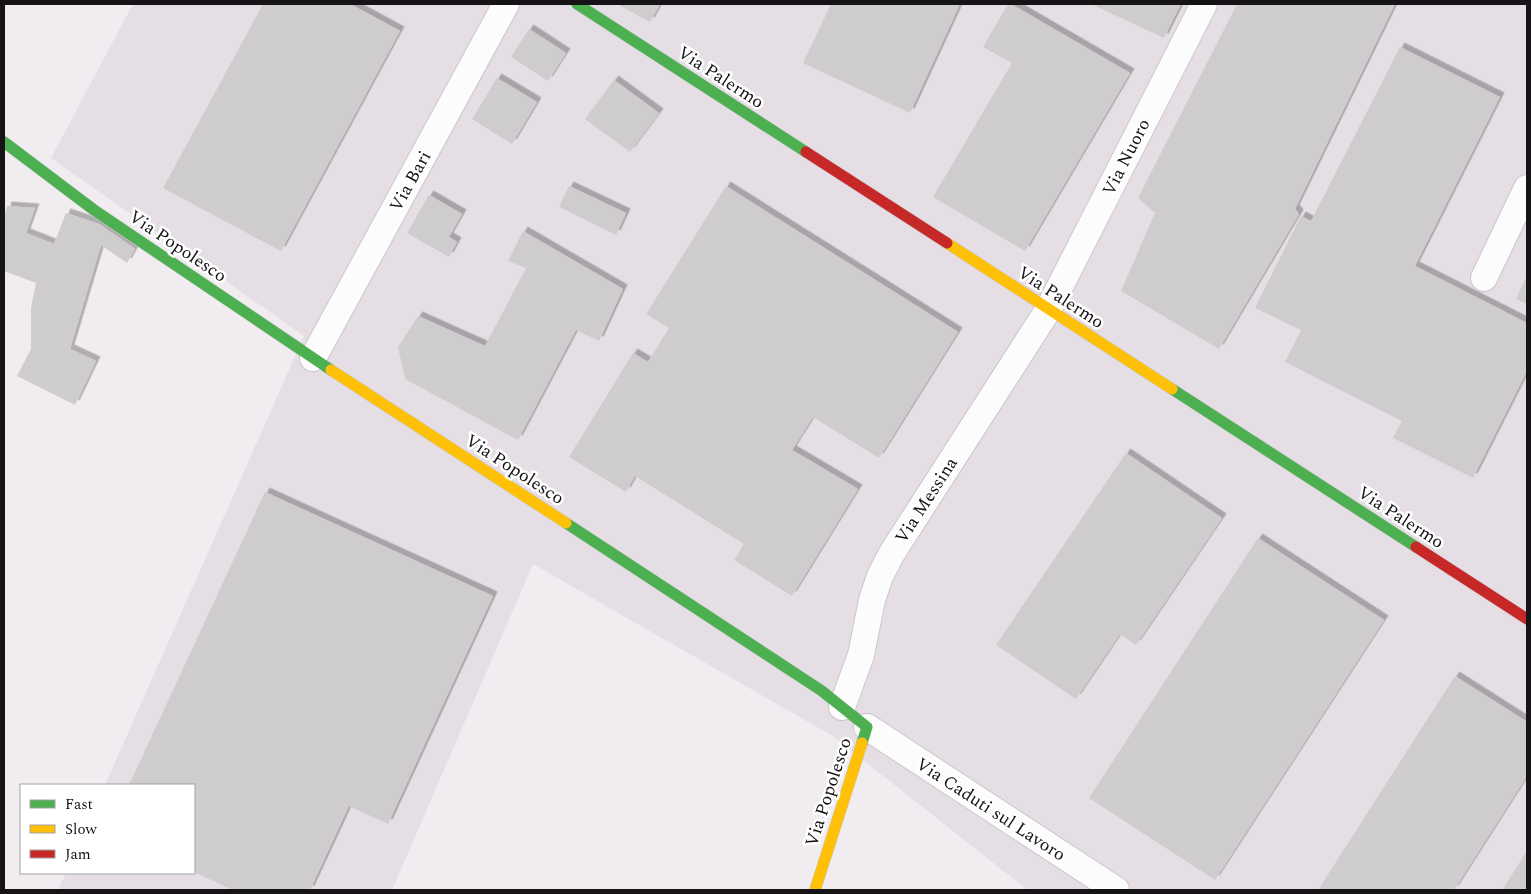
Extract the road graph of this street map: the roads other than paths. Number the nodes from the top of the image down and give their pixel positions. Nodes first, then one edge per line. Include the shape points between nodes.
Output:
1 (506, 4) edge
2 (577, 4) edge
3 (1204, 4) edge
4 (4, 142) edge
5 (1527, 188) edge
6 (1484, 278) dead end
7 (1048, 310) junction
8 (313, 358) junction
9 (1527, 619) edge
10 (842, 707) junction
11 (867, 728) junction
12 (815, 890) edge
13 (1116, 890) edge

1 - 8 street, Via Bari
2 - 7 street, Via Palermo
3 - 7 street, Via Nuoro
4 - 8 street, Via Popolesco via 94,210
5 - 6 street
7 - 9 street, Via Palermo
7 - 10 street, Via Messina via 880,576 861,655
8 - 10 street, Via Popolesco
10 - 11 street, Via Popolesco
11 - 12 street, Via Popolesco
11 - 13 street, Via Caduti sul Lavoro

